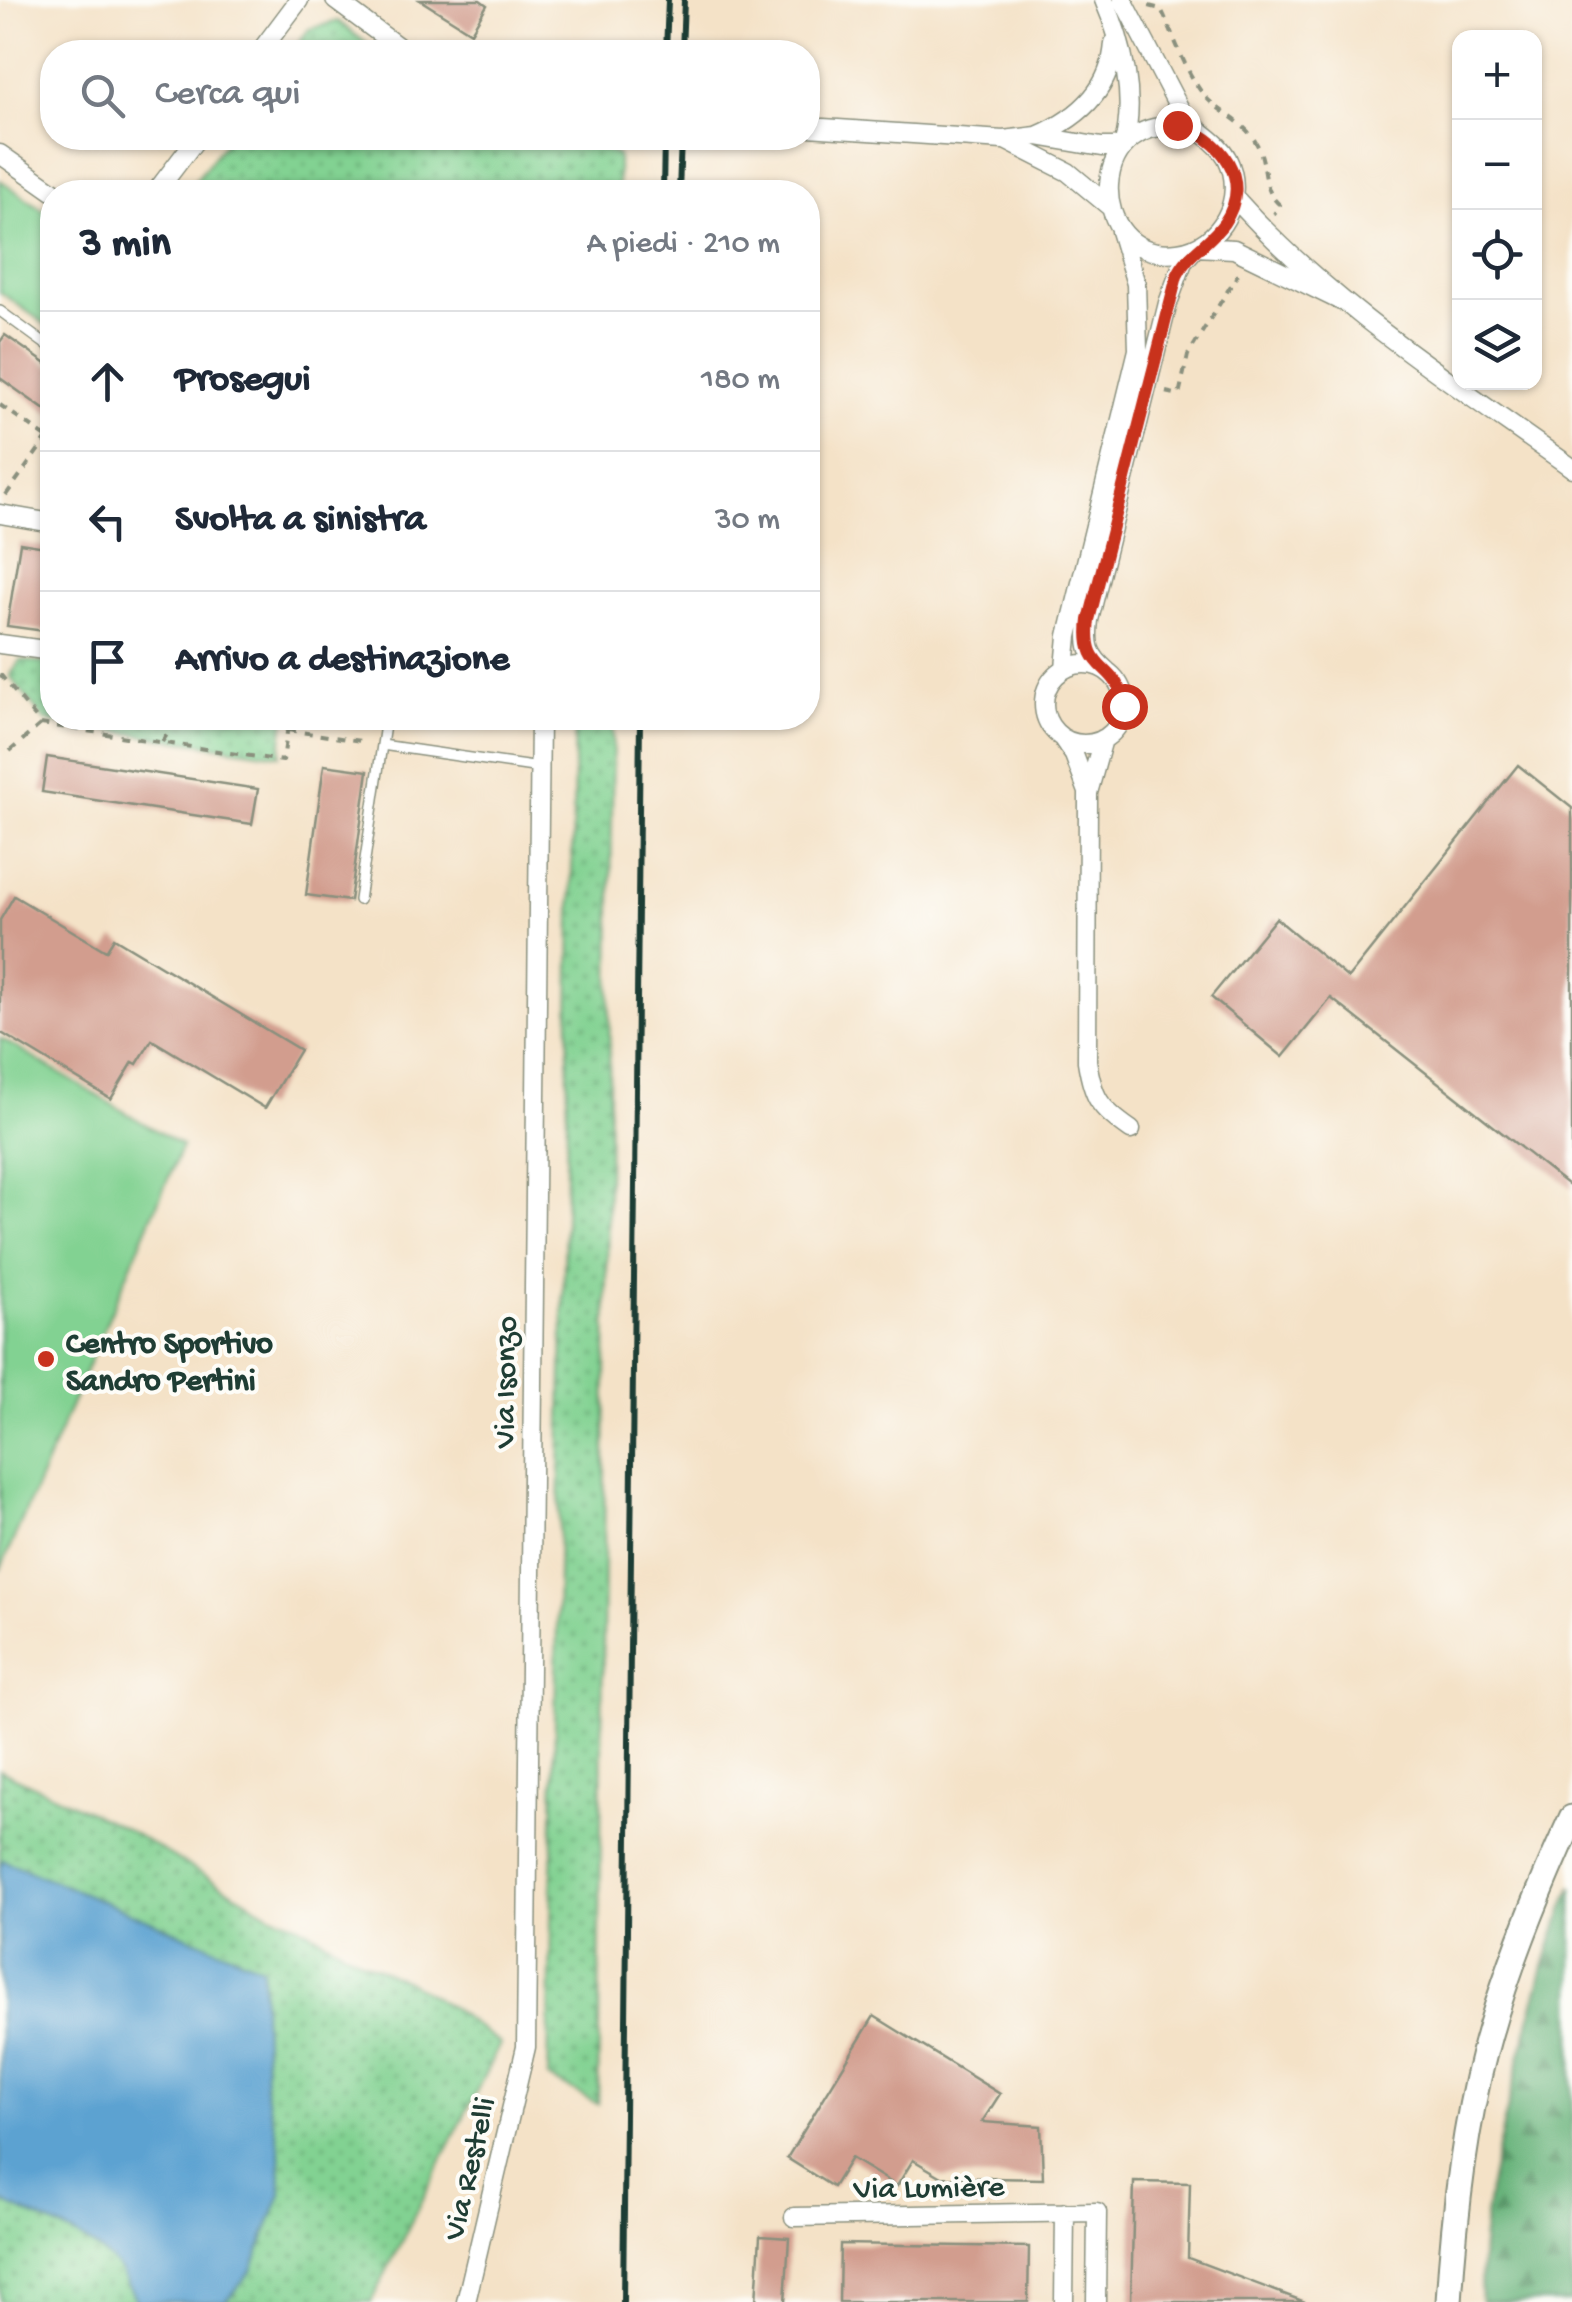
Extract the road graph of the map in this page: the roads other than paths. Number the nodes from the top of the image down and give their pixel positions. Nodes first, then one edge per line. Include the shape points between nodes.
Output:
1 (299, 0) edge
2 (335, 0) edge
3 (1104, 0) edge
4 (1122, 0) edge
5 (1115, 31) junction
6 (269, 40) edge
7 (389, 40) edge
8 (820, 128) edge
9 (1196, 130) junction
10 (1037, 136) junction
11 (1003, 140) junction
12 (1123, 147) junction
13 (188, 150) edge
14 (0, 154) edge
15 (165, 180) edge
16 (40, 182) edge
17 (1234, 198) junction
18 (1109, 206) junction
19 (1118, 226) junction
20 (1196, 248) junction
21 (1340, 301) junction
22 (0, 311) edge
23 (40, 340) edge
24 (1572, 468) edge
25 (0, 514) edge
26 (40, 520) edge
27 (0, 644) edge
28 (40, 649) edge
29 (1065, 668) junction
30 (1107, 671) junction
31 (384, 730) edge
32 (540, 730) edge
33 (1063, 738) junction
34 (1103, 739) junction
35 (382, 745) junction
36 (540, 768) junction
37 (1088, 792) junction
38 (358, 900) dead end
39 (1131, 1130) dead end
40 (1572, 1818) edge
41 (526, 2047) joint
42 (1065, 2212) junction
43 (794, 2217) dead end
44 (466, 2302) edge
45 (1064, 2302) edge
46 (1096, 2302) edge
47 (1450, 2302) edge

1 - 6 street
2 - 7 street
3 - 5 street
4 - 9 street
5 - 10 street via 1101,88 1076,115
5 - 12 street via 1130,110
8 - 11 street
9 - 12 street via 1157,126
9 - 17 street via 1226,157
10 - 11 street
10 - 12 street
11 - 18 street via 1068,172
12 - 18 street via 1107,185
13 - 15 street
14 - 16 street
17 - 20 street via 1221,227
17 - 21 street
18 - 19 street
19 - 20 street via 1153,250
19 - 29 street via 1136,284 1138,350
20 - 21 street via 1234,249
20 - 30 street via 1183,262 1168,303 1089,620 1088,650
21 - 24 street
22 - 23 lane
25 - 26 street
27 - 28 street
29 - 30 street via 1086,664
29 - 33 street via 1044,698 1048,721
30 - 34 street via 1124,706
31 - 35 lane
32 - 36 street, Via Isonzo
33 - 34 street via 1090,744
33 - 37 street
34 - 37 street
35 - 36 lane
35 - 38 lane
36 - 41 street, Via Isonzo
37 - 39 street via 1087,1061 1092,1092
40 - 47 street via 1529,1918 1484,2053 1460,2181
41 - 44 street, Via Restelli
42 - 43 street, Via Lumière
42 - 45 street
42 - 46 street via 1097,2212

